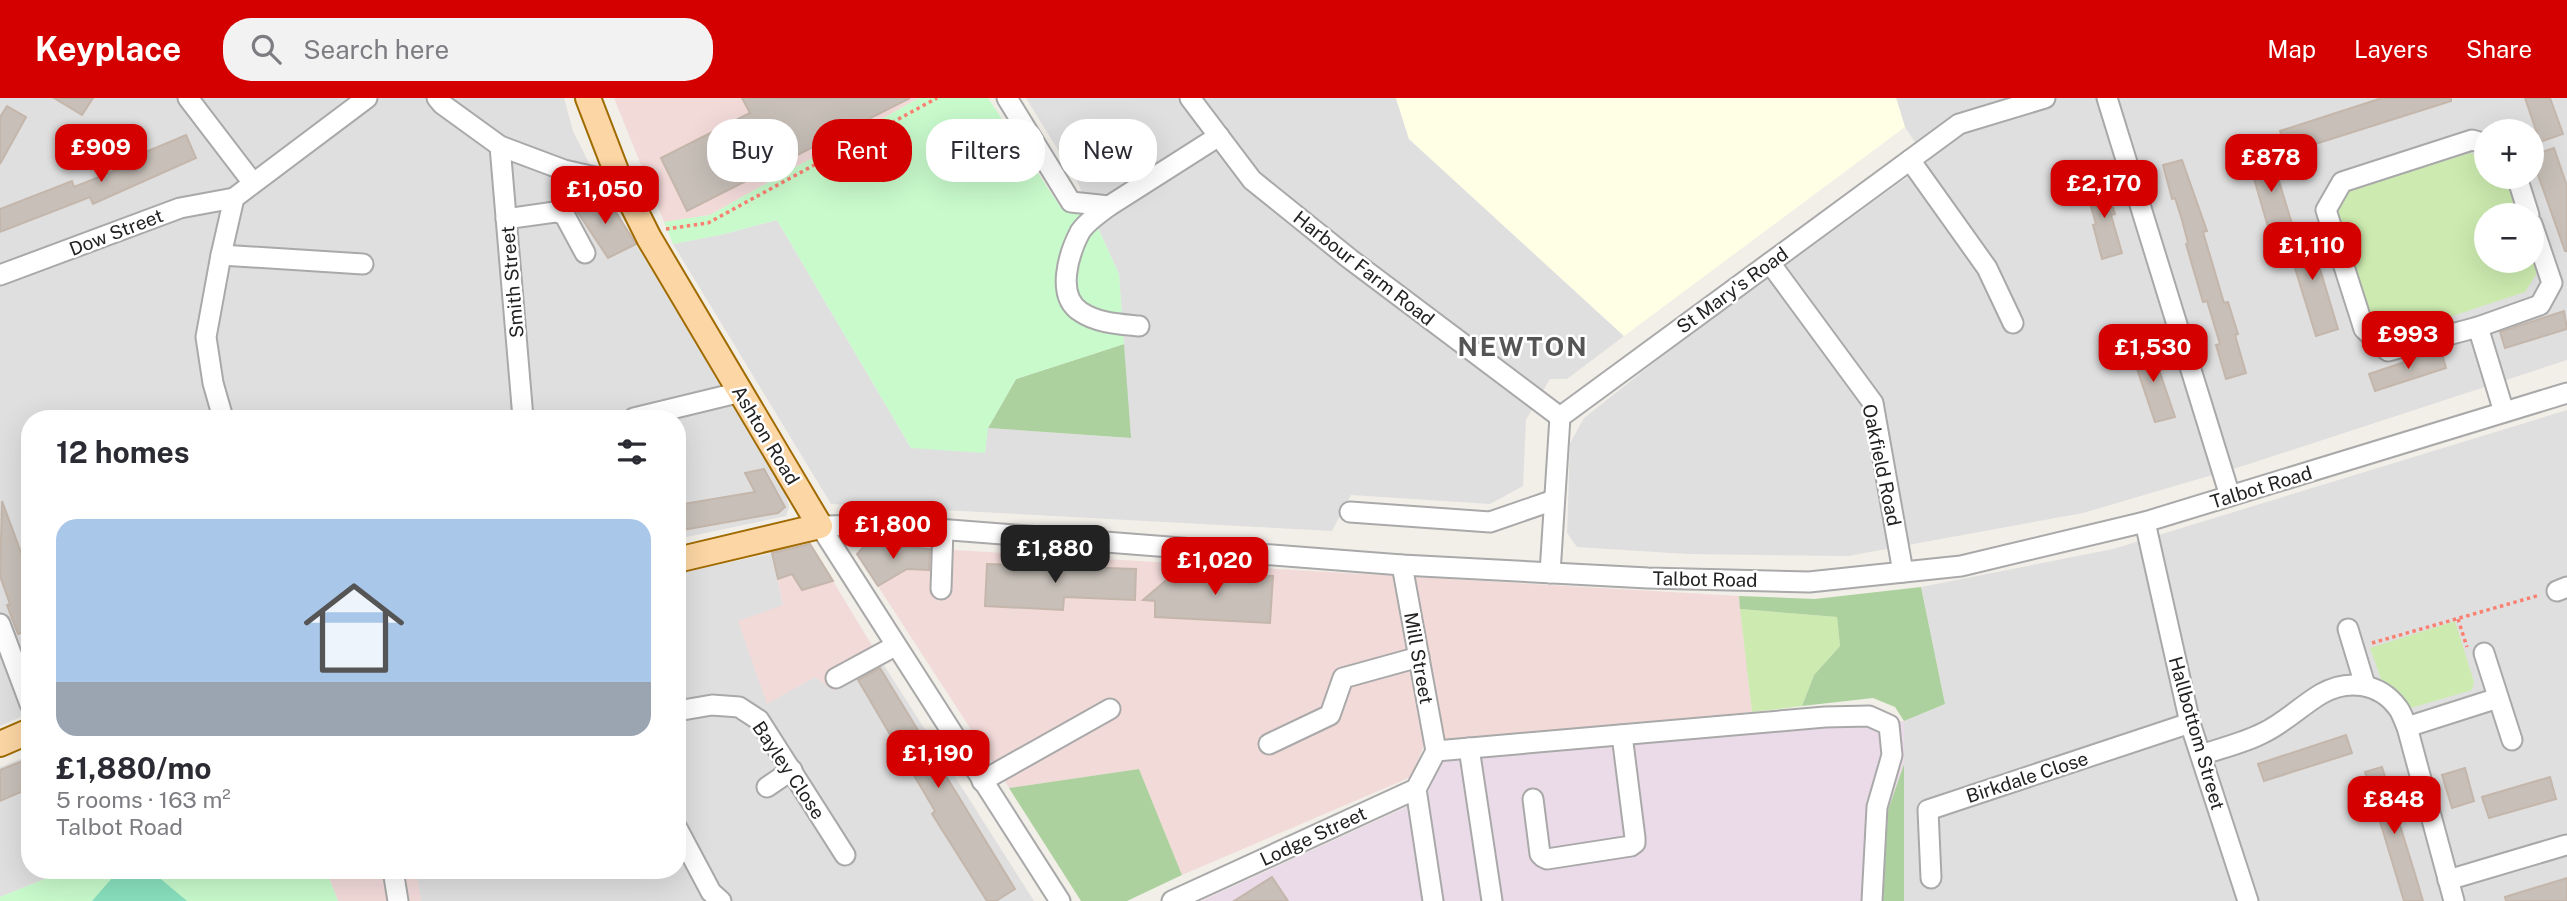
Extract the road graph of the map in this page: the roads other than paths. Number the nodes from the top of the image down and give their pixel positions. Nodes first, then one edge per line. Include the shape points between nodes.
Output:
1 (188, 98) edge
2 (367, 98) edge
3 (438, 98) edge
4 (588, 98) edge
5 (1007, 98) edge
6 (1189, 98) edge
7 (2045, 98) edge
8 (2107, 98) edge
9 (1219, 136) junction
10 (2474, 141) edge
11 (500, 146) junction
12 (1910, 160) junction
13 (618, 176) junction
14 (253, 183) junction
15 (234, 198) junction
16 (1109, 206) junction
17 (506, 219) junction
18 (585, 253) dead end
19 (220, 255) junction
20 (2544, 260) edge
21 (1770, 262) junction
22 (363, 264) dead end
23 (0, 275) edge
24 (2013, 323) dead end
25 (1139, 327) dead end
26 (2478, 327) junction
27 (741, 392) junction
28 (2567, 393) edge
29 (221, 410) edge
30 (522, 410) edge
31 (667, 410) edge
32 (2504, 412) junction
33 (1560, 416) junction
34 (2230, 496) junction
35 (1554, 500) junction
36 (1350, 512) dead end
37 (2145, 522) junction
38 (820, 526) junction
39 (943, 529) junction
40 (686, 558) edge
41 (1402, 565) junction
42 (1903, 572) junction
43 (1550, 573) junction
44 (941, 589) dead end
45 (0, 624) edge
46 (2348, 629) dead end
47 (895, 646) junction
48 (2484, 653) dead end
49 (1419, 657) junction
50 (836, 678) dead end
51 (21, 680) edge
52 (2365, 685) junction
53 (2498, 698) junction
54 (686, 709) edge
55 (1110, 709) dead end
56 (2190, 723) junction
57 (2407, 727) junction
58 (21, 734) edge
59 (1622, 735) junction
60 (2512, 740) dead end
61 (0, 744) edge
62 (1269, 744) dead end
63 (1469, 748) junction
64 (1436, 751) junction
65 (2201, 755) junction
66 (792, 770) junction
67 (982, 781) junction
68 (767, 787) dead end
69 (1416, 789) junction
70 (1533, 799) dead end
71 (686, 845) edge
72 (2566, 845) edge
73 (845, 855) dead end
74 (1931, 878) dead end
75 (394, 879) edge
76 (2448, 880) junction
77 (398, 901) edge
78 (721, 901) edge
79 (1060, 901) edge
80 (1172, 901) edge
81 (1433, 901) edge
82 (1492, 901) edge
83 (1872, 901) edge
84 (2248, 901) edge
85 (2454, 901) edge

1 - 14 street
2 - 14 street
3 - 11 street
4 - 13 main road, Ashton Road
5 - 16 street via 1071,202
6 - 9 street, Harbour Farm Road
7 - 12 street, St Mary's Road via 1959,124
8 - 34 street
9 - 16 street
9 - 33 street, Harbour Farm Road via 1252,180 1350,260
10 - 26 street via 2342,182 2326,210 2364,329 2388,351
11 - 13 street via 564,170 599,178
11 - 17 street, Smith Street
12 - 21 street, St Mary's Road
12 - 24 street via 1987,268
13 - 27 main road, Ashton Road via 649,238
14 - 15 street
15 - 19 street
15 - 23 street, Dow Street via 180,208
16 - 25 street via 1081,229 1065,283 1070,301 1080,312
17 - 18 street via 564,214
17 - 30 street, Smith Street
19 - 22 street
19 - 29 street via 206,337
20 - 26 street via 2552,284 2540,305
21 - 33 street, St Mary's Road
21 - 42 street, Oakfield Road via 1873,403
26 - 32 street
27 - 31 street
27 - 38 main road, Ashton Road
28 - 32 street, Talbot Road
32 - 34 street, Talbot Road
33 - 35 street
34 - 37 street, Talbot Road
35 - 36 street via 1490,522
35 - 43 street
37 - 42 street, Talbot Road via 1961,566
37 - 56 street, Hallbottom Street
38 - 39 street, Talbot Road
38 - 40 main road
38 - 47 street, Ashton Road
39 - 41 street, Talbot Road
39 - 44 street
41 - 43 street, Talbot Road
41 - 49 street, Mill Street
42 - 43 street, Talbot Road via 1809,582
45 - 51 street
46 - 52 street
47 - 50 street
47 - 67 street, Ashton Road
48 - 53 street
49 - 62 street via 1343,678 1330,715
49 - 64 street, Mill Street
52 - 57 street via 2398,707
52 - 65 street via 2349,683 2322,693 2261,734
53 - 57 street
53 - 60 street
54 - 66 street, Bayley Close via 739,707 759,720
55 - 67 street
56 - 65 street, Hallbottom Street
56 - 74 street, Birkdale Close via 1928,810
57 - 76 street
58 - 61 main road
59 - 63 street
59 - 70 street via 1635,838 1631,846 1543,857
59 - 83 street via 1825,717 1869,716 1889,725 1892,755 1877,807
63 - 64 street
63 - 82 street
64 - 69 street
65 - 84 street, Hallbottom Street
66 - 68 street
66 - 73 street, Bayley Close
67 - 79 street, Ashton Road
69 - 80 street, Lodge Street
69 - 81 street
71 - 78 street via 711,892
72 - 76 street
75 - 77 street
76 - 85 street

